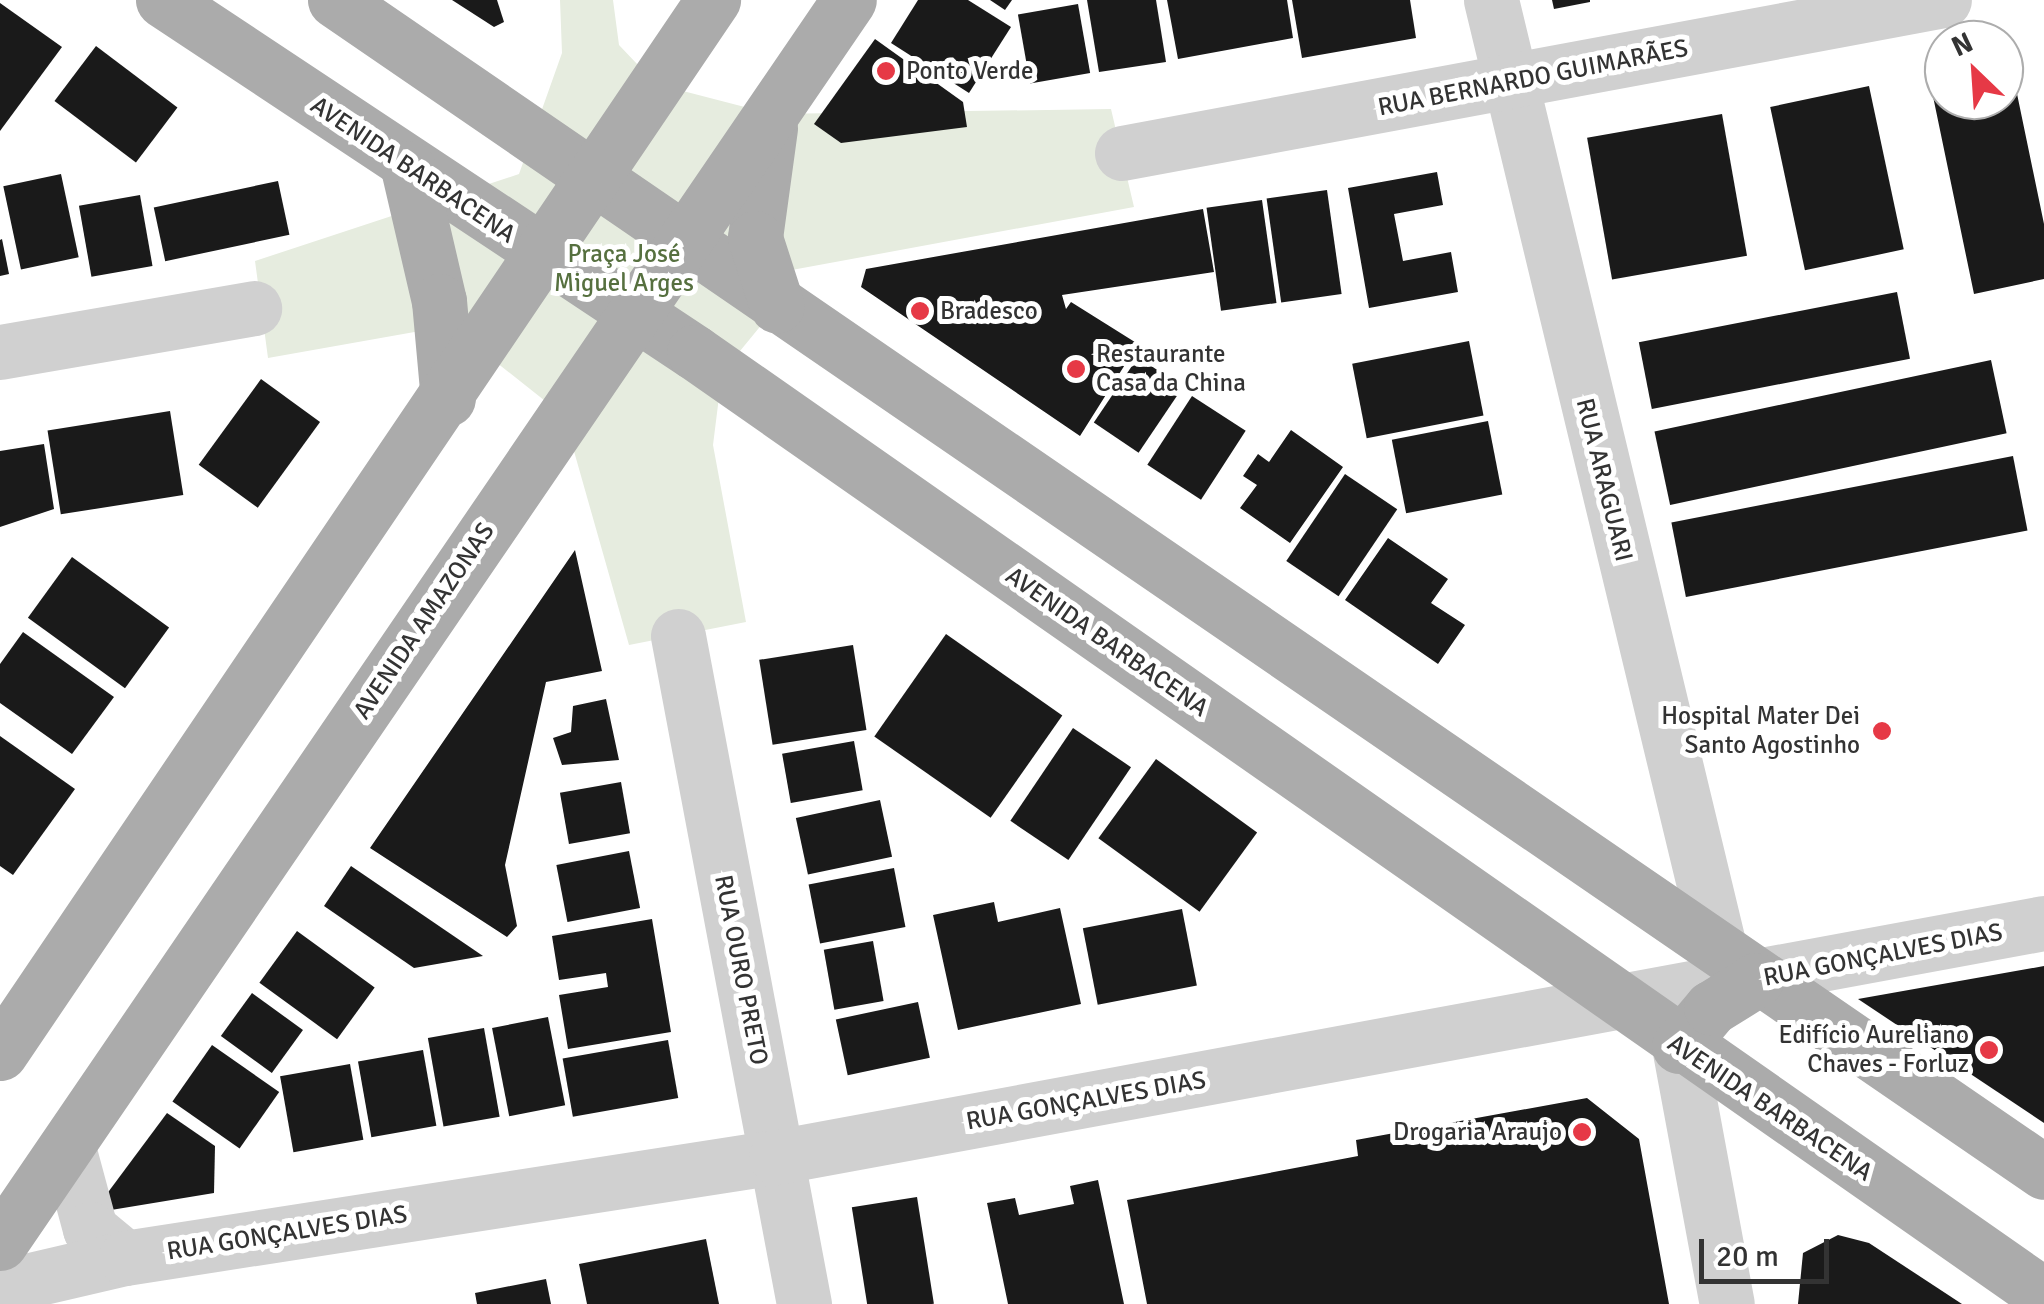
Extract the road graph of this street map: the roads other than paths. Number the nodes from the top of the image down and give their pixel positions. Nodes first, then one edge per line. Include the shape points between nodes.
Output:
1 (163, 0) edge
2 (336, 0) edge
3 (713, 0) edge
4 (849, 0) edge
5 (1491, 0) edge
6 (1944, 0) edge
7 (1506, 84) junction
8 (772, 114) junction
9 (1122, 152) dead end
10 (408, 168) junction
11 (595, 177) junction
12 (684, 240) junction
13 (542, 258) junction
14 (777, 306) junction
15 (254, 308) dead end
16 (636, 316) junction
17 (0, 352) edge
18 (448, 399) junction
19 (678, 636) dead end
20 (2044, 923) edge
21 (1739, 969) junction
22 (1617, 1004) junction
23 (1679, 1046) junction
24 (0, 1053) edge
25 (68, 1151) junction
26 (776, 1157) junction
27 (2044, 1172) edge
28 (0, 1243) edge
29 (124, 1258) junction
30 (0, 1287) edge
31 (2044, 1294) edge
32 (804, 1304) edge
33 (1727, 1304) edge

1 - 10 main road, AVENIDA BARBACENA
2 - 11 main road
3 - 11 main road
4 - 8 main road, AVENIDA AMAZONAS
5 - 7 street, RUA ARAGUARI
6 - 7 street, RUA BERNARDO GUIMARÃES
7 - 9 street, RUA BERNARDO GUIMARÃES
7 - 21 street, RUA ARAGUARI
8 - 12 main road, AVENIDA AMAZONAS
8 - 14 main road via 755,238
10 - 13 main road, AVENIDA BARBACENA
10 - 18 main road via 440,301
11 - 12 main road
11 - 13 main road
12 - 14 main road
12 - 16 main road, AVENIDA AMAZONAS
13 - 16 main road, AVENIDA BARBACENA
13 - 18 main road
14 - 21 main road
15 - 17 street
16 - 22 main road, AVENIDA BARBACENA
16 - 25 main road, AVENIDA AMAZONAS
18 - 24 main road
19 - 26 street, RUA OURO PRETO
20 - 21 street, RUA GONÇALVES DIAS
21 - 22 street, RUA GONÇALVES DIAS
21 - 23 main road
21 - 27 main road
22 - 23 main road, AVENIDA BARBACENA
22 - 26 street, RUA GONÇALVES DIAS
23 - 31 main road, AVENIDA BARBACENA
23 - 33 street
25 - 28 main road, AVENIDA AMAZONAS
25 - 29 street via 90,1229
26 - 29 street, RUA GONÇALVES DIAS
26 - 32 street, RUA OURO PRETO
29 - 30 street, RUA GONÇALVES DIAS

